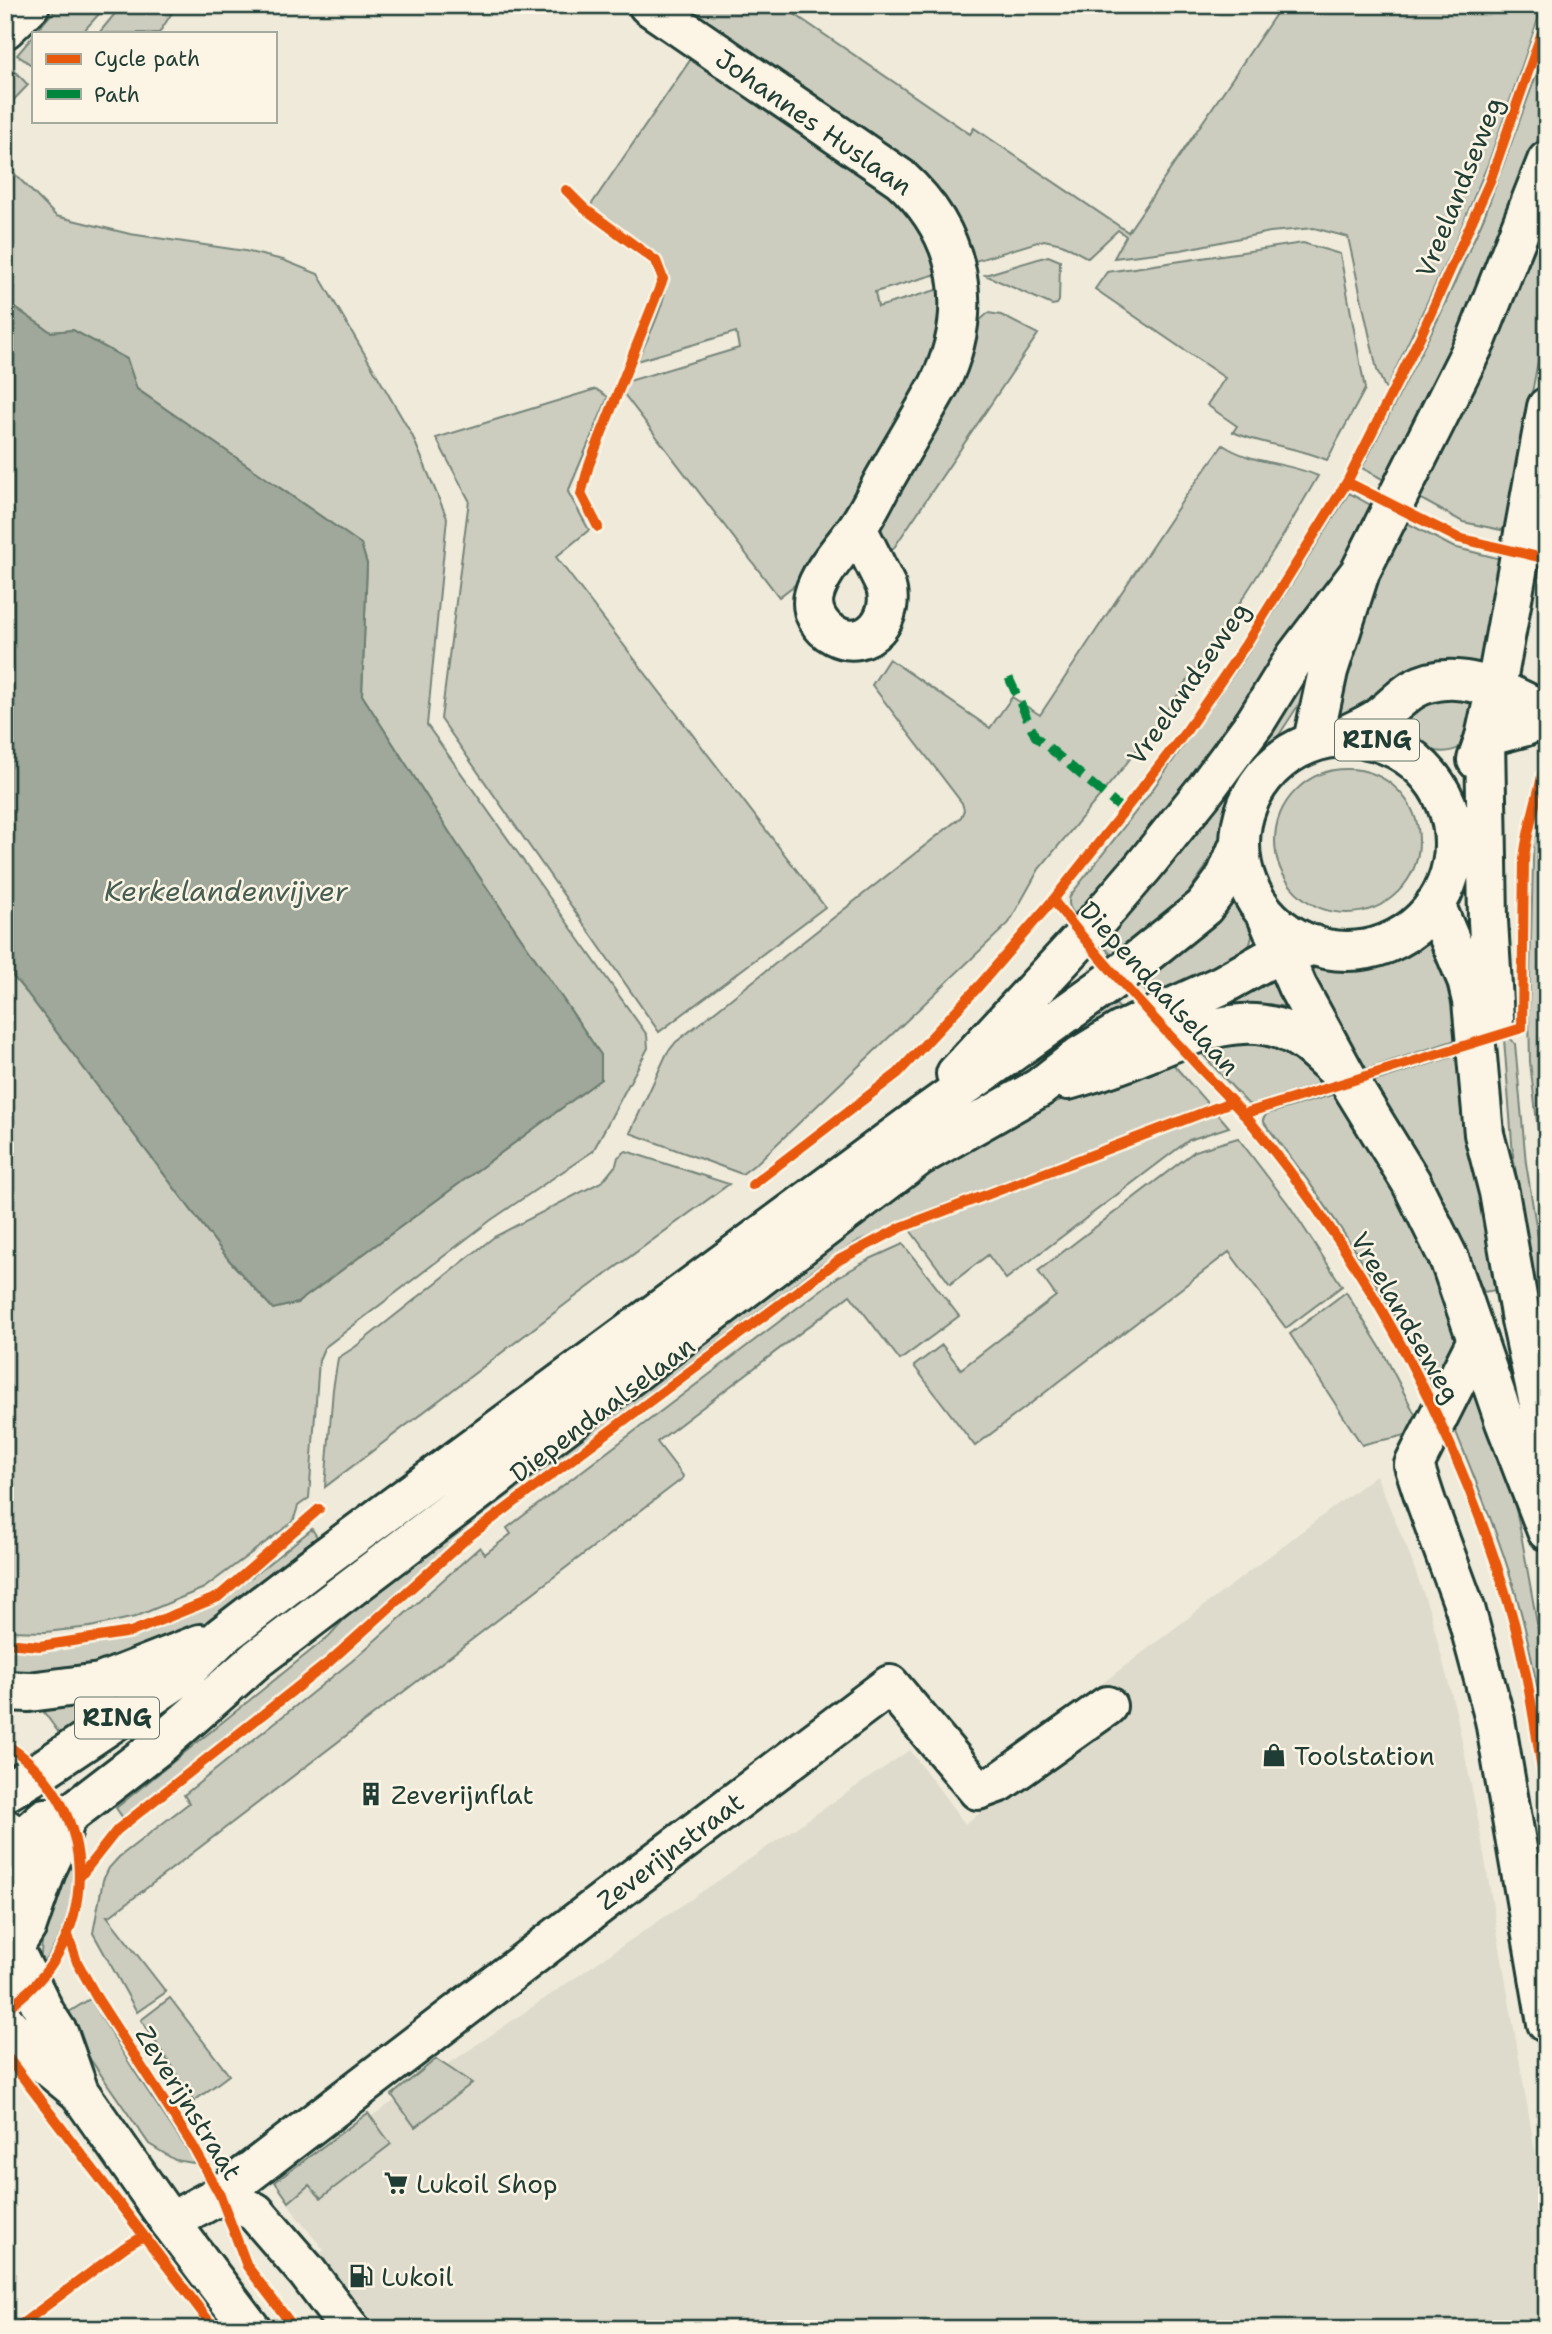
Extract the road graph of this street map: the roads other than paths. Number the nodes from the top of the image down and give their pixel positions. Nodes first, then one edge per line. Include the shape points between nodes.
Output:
1 (30, 5) edge
2 (648, 5) edge
3 (5, 29) edge
4 (1547, 161) edge
5 (1547, 407) edge
6 (857, 528) dead end
7 (1360, 572) junction
8 (1496, 687) junction
9 (1547, 715) edge
10 (1485, 737) junction
11 (1329, 738) junction
12 (1453, 824) junction
13 (1239, 845) junction
14 (1435, 904) junction
15 (1299, 950) junction
16 (1349, 1081) junction
17 (1039, 1088) junction
18 (920, 1118) junction
19 (1499, 1192) junction
20 (1477, 1340) junction
21 (1547, 1441) edge
22 (1547, 1531) edge
23 (222, 1636) junction
24 (5, 1691) edge
25 (1107, 1706) dead end
26 (5, 1792) edge
27 (21, 1850) edge
28 (5, 1906) edge
29 (8, 1943) edge
30 (5, 2022) edge
31 (1547, 2023) edge
32 (79, 2092) junction
33 (220, 2195) junction
34 (170, 2222) junction
35 (251, 2329) edge
36 (350, 2329) edge

1 - 3 main road
2 - 6 main road, Johannes Huslaan via 900,178 927,206 951,250 960,294 953,352 939,385
4 - 7 main road via 1476,341
5 - 8 main road
7 - 11 main road via 1328,671
7 - 18 main road via 1153,855
8 - 9 main road, Vreelandseweg
8 - 10 main road
8 - 11 main road, Vreelandseweg via 1459,680 1423,684 1377,719
9 - 10 main road
10 - 12 main road
10 - 19 main road via 1489,921 1503,1131
11 - 12 main road, RING via 1375,739 1403,751 1438,788
11 - 13 main road, Vreelandseweg / RING via 1289,752 1268,770 1251,792
12 - 14 main road, RING via 1454,854 1447,883
13 - 15 main road, Vreelandseweg / RING via 1252,896
13 - 18 main road, Diependaalselaan / RING via 1225,878 1204,907 1117,977
14 - 15 main road, RING via 1412,930 1387,944 1359,951
14 - 19 main road via 1472,1001 1484,1134
15 - 16 main road, Vreelandseweg / RING via 1297,986
15 - 17 main road, Diependaalselaan / RING via 1121,1031
16 - 17 main road, RING via 1305,1040 1282,1029 1237,1024
16 - 20 main road, Vreelandseweg / RING via 1411,1182 1450,1261
17 - 27 main road, Diependaalselaan / RING via 918,1157 257,1659 158,1746 66,1817 45,1818 29,1833
18 - 23 main road, Diependaalselaan / RING
19 - 21 main road
20 - 22 main road, Vreelandseweg / RING
20 - 31 main road, Vreelandseweg via 1414,1465 1465,1608 1495,1720
23 - 24 main road via 100,1683
23 - 26 main road, Diependaalselaan / RING via 179,1678
25 - 33 main road, Zeverijnstraat via 1000,1782 978,1790 890,1685
27 - 28 main road
27 - 29 main road, RING via 27,1926
29 - 32 main road via 59,2035
30 - 32 main road via 33,2054
32 - 34 main road
33 - 34 main road, Zeverijnstraat
33 - 36 main road, Zeverijnstraat via 255,2212
34 - 35 main road

